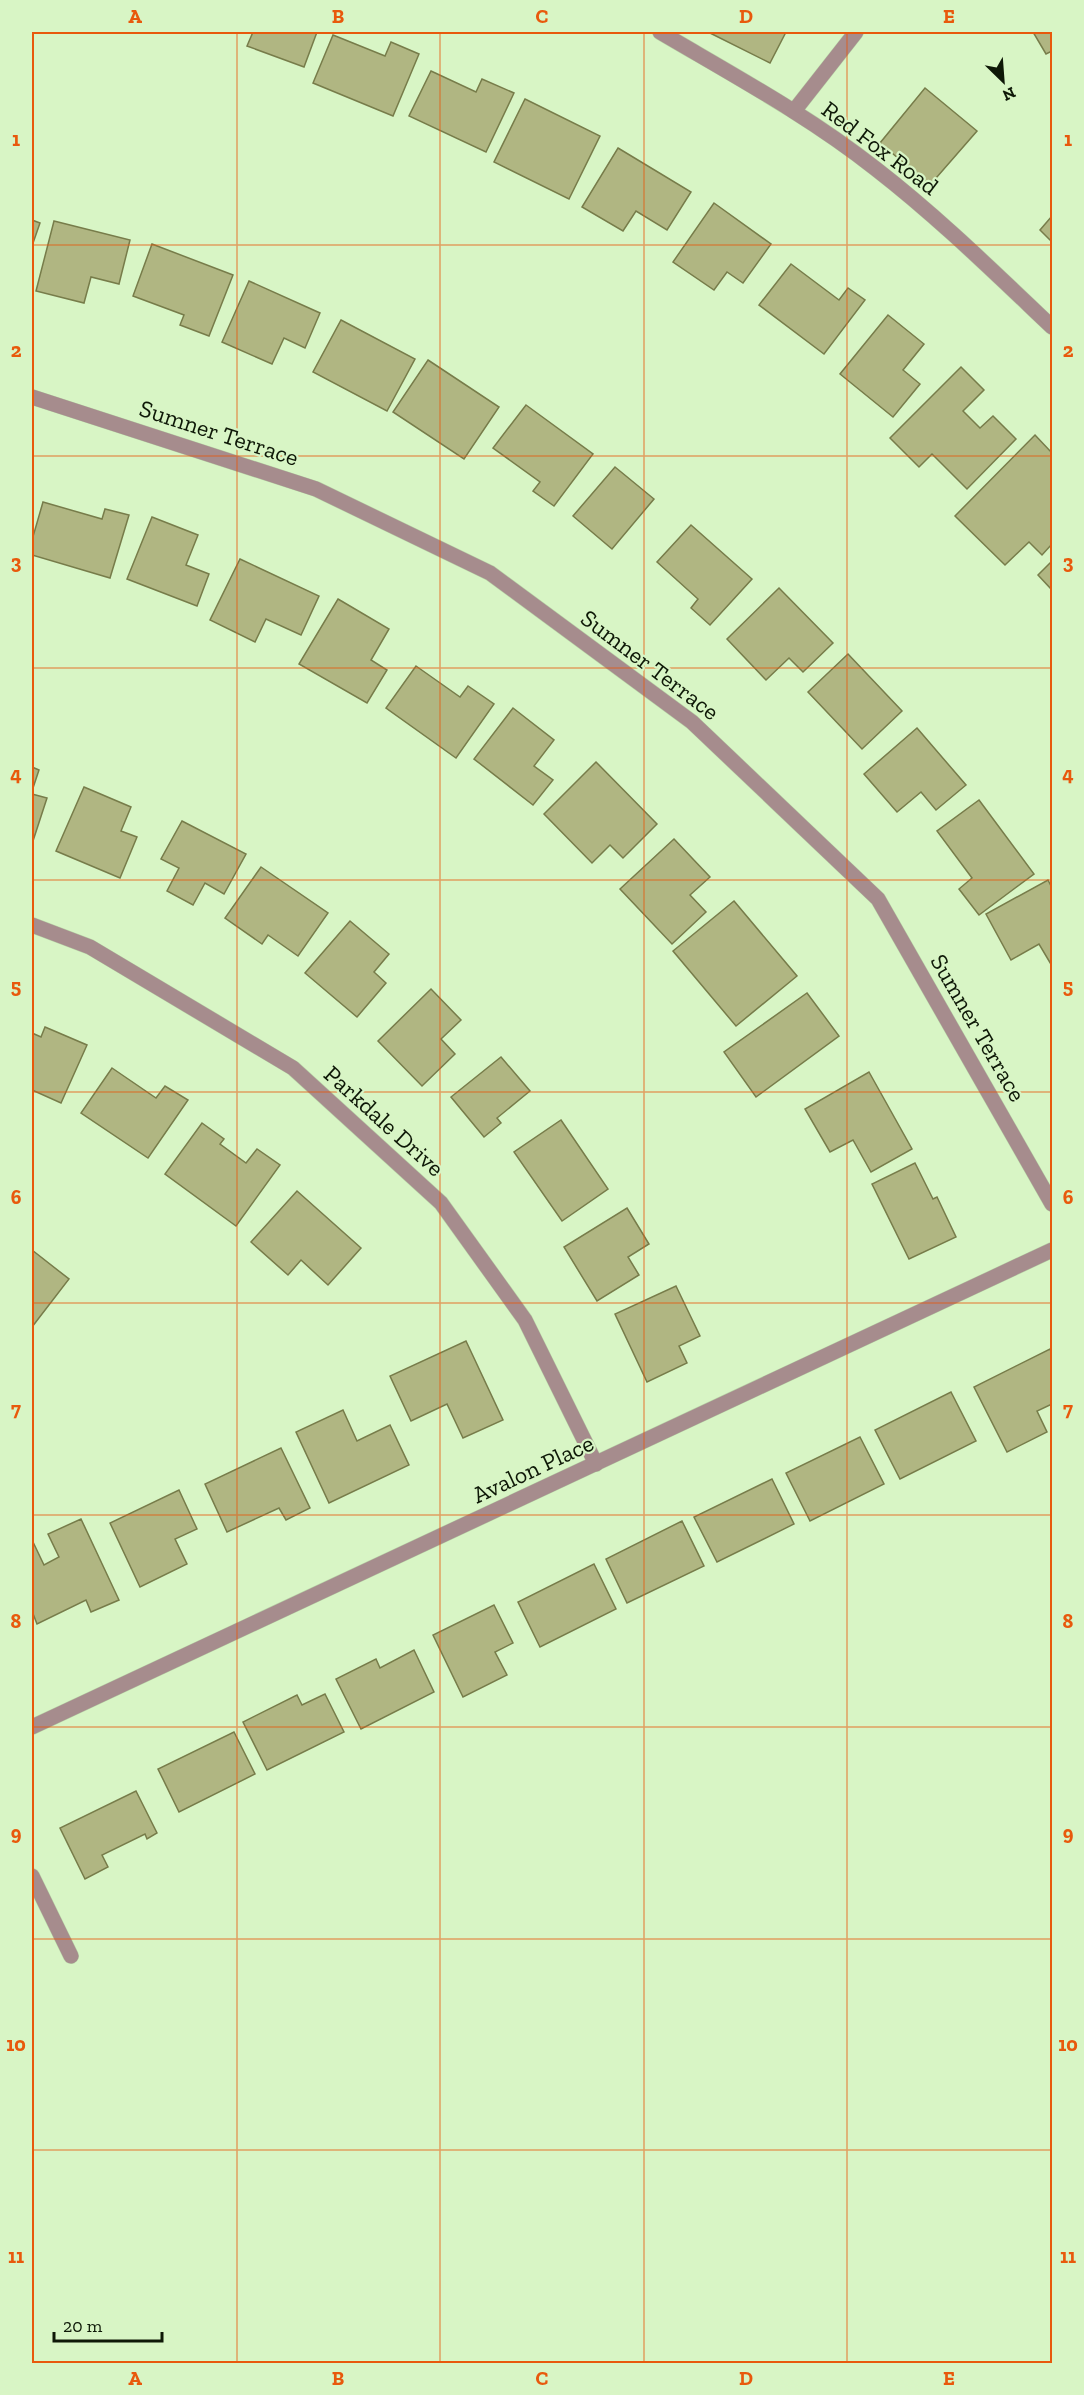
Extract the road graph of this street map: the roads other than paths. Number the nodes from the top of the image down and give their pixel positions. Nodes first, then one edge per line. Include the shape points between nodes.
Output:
1 (660, 32) edge
2 (856, 32) edge
3 (794, 111) junction
4 (1053, 327) edge
5 (32, 398) edge
6 (32, 925) edge
7 (1053, 1204) edge
8 (1053, 1250) edge
9 (596, 1464) junction
10 (32, 1727) edge
11 (32, 1876) edge
12 (71, 1956) dead end

1 - 3 street, Red Fox Road
2 - 3 street
3 - 4 street, Red Fox Road via 875,168 965,244
5 - 7 street, Sumner Terrace via 316,489 490,573 692,722 878,899
6 - 9 street, Parkdale Drive via 90,947 293,1068 441,1203 525,1320
8 - 9 street, Avalon Place
9 - 10 street, Avalon Place
11 - 12 street

